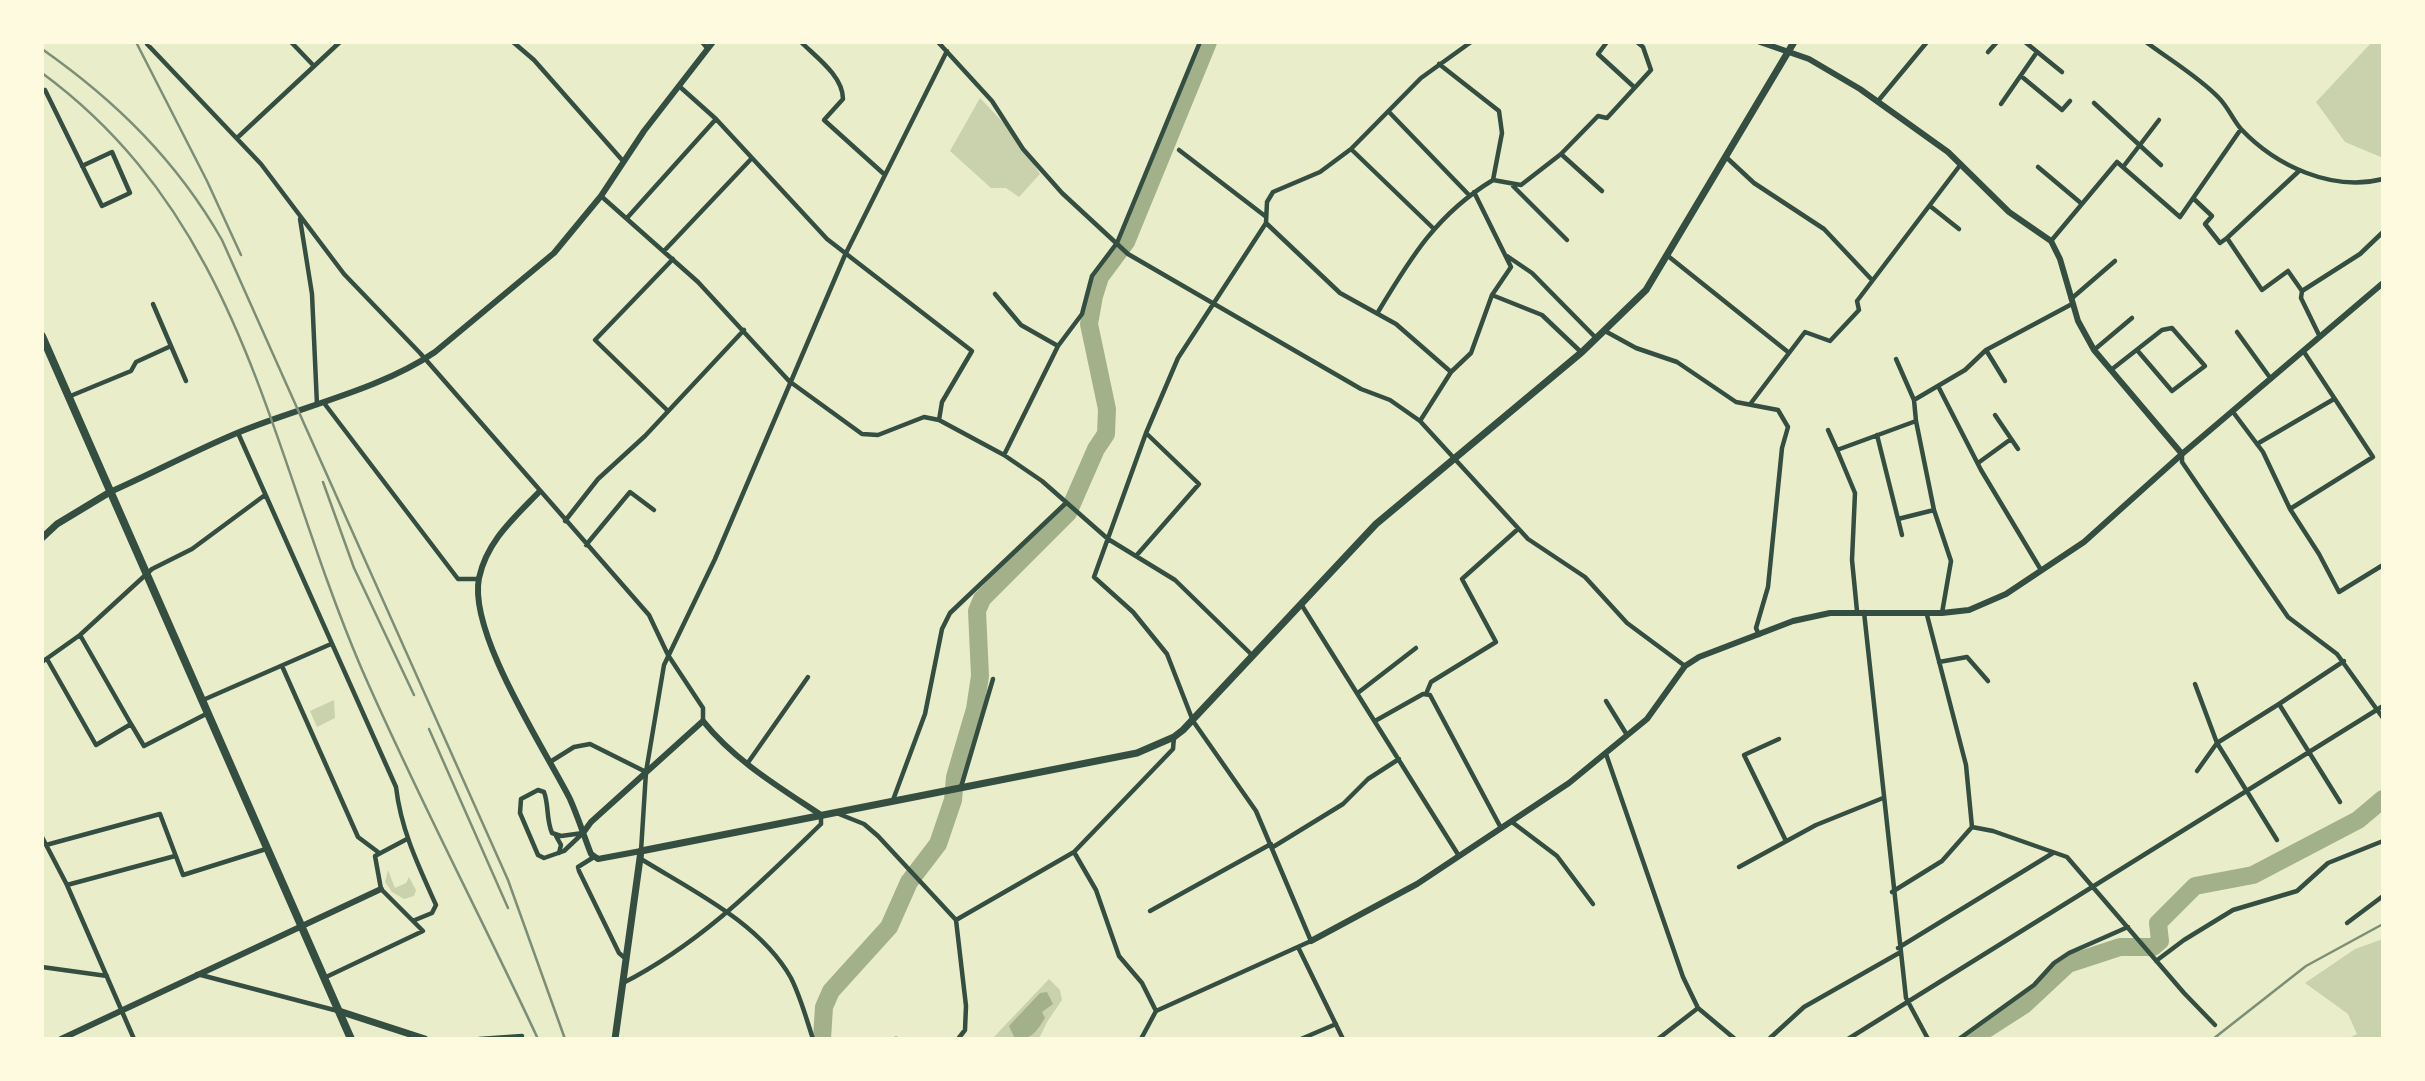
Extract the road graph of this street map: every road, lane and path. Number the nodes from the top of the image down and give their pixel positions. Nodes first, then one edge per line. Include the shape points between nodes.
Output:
1 (149, 42) edge
2 (291, 42) edge
3 (340, 42) edge
4 (513, 42) edge
5 (702, 42) edge
6 (713, 42) edge
7 (801, 42) edge
8 (938, 42) edge
9 (1200, 42) edge
10 (1471, 42) edge
11 (1607, 42) edge
12 (1637, 42) edge
13 (1760, 42) edge
14 (1794, 42) edge
15 (1927, 42) edge
16 (1997, 42) edge
17 (2025, 42) edge
18 (2146, 42) edge
19 (2158, 42) edge
20 (2154, 47) junction
21 (708, 49) junction
22 (947, 51) junction
23 (1788, 52) junction
24 (1988, 52) dead end
25 (2037, 52) junction
26 (1439, 64) junction
27 (314, 66) junction
28 (2062, 72) dead end
29 (2021, 76) junction
30 (679, 86) junction
31 (1634, 87) junction
32 (42, 91) edge
33 (1878, 101) junction
34 (2070, 101) dead end
35 (2094, 103) dead end
36 (2001, 104) dead end
37 (1389, 112) junction
38 (716, 119) junction
39 (2159, 120) dead end
40 (2241, 129) junction
41 (237, 138) junction
42 (2139, 146) junction
43 (1351, 149) junction
44 (1179, 150) dead end
45 (1561, 154) junction
46 (1726, 157) junction
47 (752, 158) junction
48 (624, 161) junction
49 (1961, 164) junction
50 (2161, 165) dead end
51 (82, 166) junction
52 (2038, 167) dead end
53 (2123, 167) junction
54 (2299, 171) junction
55 (885, 175) junction
56 (2383, 179) edge
57 (1493, 180) junction
58 (1512, 185) junction
59 (1602, 191) dead end
60 (1471, 193) junction
61 (601, 196) junction
62 (2193, 198) junction
63 (2082, 204) junction
64 (1930, 205) junction
65 (1266, 216) junction
66 (300, 218) junction
67 (627, 218) junction
68 (1266, 223) junction
69 (1434, 229) junction
70 (1959, 229) dead end
71 (2383, 232) edge
72 (2227, 238) junction
73 (1567, 240) dead end
74 (2050, 241) junction
75 (1118, 245) junction
76 (664, 251) junction
77 (845, 255) junction
78 (1507, 256) junction
79 (1668, 256) junction
80 (673, 259) junction
81 (2115, 261) dead end
82 (1872, 280) junction
83 (2383, 283) edge
84 (2302, 292) junction
85 (995, 294) dead end
86 (1492, 295) junction
87 (2071, 301) junction
88 (1216, 303) junction
89 (153, 304) dead end
90 (1378, 312) junction
91 (2132, 318) dead end
92 (744, 330) junction
93 (1605, 331) junction
94 (2236, 332) dead end
95 (42, 336) edge
96 (2320, 338) junction
97 (1597, 339) junction
98 (171, 346) junction
99 (1058, 346) junction
100 (1986, 350) junction
101 (2094, 350) junction
102 (2137, 351) junction
103 (1582, 352) junction
104 (1788, 352) junction
105 (2304, 352) junction
106 (425, 359) junction
107 (1896, 359) dead end
108 (2111, 371) junction
109 (1451, 372) junction
110 (2272, 380) junction
111 (186, 381) dead end
112 (789, 381) junction
113 (2005, 381) dead end
114 (1938, 386) junction
115 (68, 397) junction
116 (2334, 399) junction
117 (1914, 400) junction
118 (1751, 403) junction
119 (320, 404) junction
120 (667, 410) junction
121 (2233, 412) junction
122 (1995, 415) dead end
123 (939, 420) junction
124 (1420, 421) junction
125 (1916, 421) junction
126 (1828, 430) dead end
127 (238, 433) junction
128 (1146, 433) junction
129 (1877, 435) junction
130 (2011, 439) junction
131 (2257, 444) junction
132 (2018, 449) dead end
133 (1838, 450) junction
134 (2182, 454) junction
135 (1004, 455) junction
136 (1455, 460) junction
137 (1977, 463) junction
138 (110, 492) junction
139 (539, 492) junction
140 (265, 495) junction
141 (1067, 504) junction
142 (2290, 509) junction
143 (654, 510) dead end
144 (1934, 510) junction
145 (1898, 519) junction
146 (565, 521) junction
147 (1518, 529) junction
148 (1902, 535) dead end
149 (42, 538) edge
150 (1108, 539) junction
151 (586, 545) junction
152 (1136, 556) junction
153 (2383, 565) edge
154 (2041, 570) junction
155 (148, 574) junction
156 (479, 579) junction
157 (1301, 604) junction
158 (1861, 612) junction
159 (1942, 613) junction
160 (1927, 615) junction
161 (80, 635) junction
162 (1759, 636) junction
163 (331, 644) junction
164 (1416, 648) dead end
165 (668, 655) junction
166 (1253, 656) junction
167 (45, 660) edge
168 (2344, 661) junction
169 (1939, 662) junction
170 (282, 666) junction
171 (1685, 666) junction
172 (808, 677) dead end
173 (993, 679) dead end
174 (1988, 681) dead end
175 (2195, 684) dead end
176 (1359, 692) junction
177 (1426, 694) junction
178 (203, 700) junction
179 (1606, 701) dead end
180 (2279, 704) junction
181 (2381, 708) edge
182 (209, 712) junction
183 (2383, 718) edge
184 (703, 721) junction
185 (1193, 721) junction
186 (1376, 721) junction
187 (131, 724) junction
188 (1627, 736) junction
189 (1174, 737) junction
190 (1779, 739) dead end
191 (2217, 743) junction
192 (2309, 753) junction
193 (1606, 754) junction
194 (1399, 759) junction
195 (550, 762) junction
196 (747, 764) junction
197 (2197, 771) dead end
198 (646, 772) junction
199 (960, 787) junction
200 (2246, 793) junction
201 (1883, 798) junction
202 (892, 801) junction
203 (2340, 802) dead end
204 (833, 813) junction
205 (821, 815) junction
206 (1512, 822) junction
207 (1972, 827) junction
208 (1502, 828) junction
209 (583, 833) junction
210 (555, 836) junction
211 (42, 837) edge
212 (407, 839) junction
213 (2277, 840) dead end
214 (1786, 841) junction
215 (2383, 841) edge
216 (46, 845) junction
217 (1272, 846) junction
218 (267, 849) junction
219 (378, 852) junction
220 (1074, 852) junction
221 (2053, 852) junction
222 (559, 853) junction
223 (641, 855) junction
224 (175, 856) junction
225 (1459, 856) junction
226 (594, 857) junction
227 (1739, 867) dead end
228 (67, 885) junction
229 (2094, 888) junction
230 (381, 889) junction
231 (1892, 892) junction
232 (2383, 896) edge
233 (1594, 904) dead end
234 (1150, 911) dead end
235 (729, 914) junction
236 (415, 920) junction
237 (956, 920) junction
238 (2347, 923) dead end
239 (300, 926) junction
240 (2127, 927) junction
241 (1311, 941) junction
242 (1298, 947) junction
243 (1898, 951) junction
244 (626, 959) junction
245 (2156, 961) junction
246 (42, 967) edge
247 (197, 974) junction
248 (108, 976) junction
249 (323, 978) junction
250 (623, 984) junction
251 (1907, 1003) junction
252 (1698, 1008) junction
253 (121, 1009) junction
254 (339, 1011) junction
255 (1156, 1011) junction
256 (1336, 1024) junction
257 (2215, 1025) dead end
258 (522, 1036) dead end
259 (959, 1037) edge
260 (61, 1039) edge
261 (134, 1039) edge
262 (351, 1039) edge
263 (425, 1039) edge
264 (479, 1039) edge
265 (615, 1039) edge
266 (813, 1039) edge
267 (967, 1039) edge
268 (1141, 1039) edge
269 (1301, 1039) edge
270 (1343, 1039) edge
271 (1658, 1039) edge
272 (1735, 1039) edge
273 (1769, 1039) edge
274 (1848, 1039) edge
275 (1928, 1039) edge
276 (1959, 1039) edge

1 - 41 street
2 - 27 street
3 - 27 street
4 - 48 street
5 - 21 street
6 - 21 street
7 - 55 street via 843,90 843,99 824,120
8 - 22 street
9 - 75 street
10 - 26 street
11 - 31 street via 1598,54
12 - 31 street via 1651,70
13 - 23 street
14 - 23 main road
15 - 33 street
16 - 24 street
17 - 25 street
18 - 20 street
19 - 20 street
20 - 40 street via 2220,99
21 - 30 street
22 - 55 street
22 - 75 street via 992,101 1023,149
23 - 33 street via 1825,67
23 - 46 main road
25 - 28 street
25 - 29 street
26 - 37 street
26 - 57 street via 1499,111 1502,133
27 - 41 street
29 - 34 street via 2062,110
29 - 36 street
30 - 38 street
30 - 48 street
31 - 45 street via 1607,118 1598,117
32 - 51 street
33 - 49 street
35 - 42 street
37 - 43 street
37 - 60 street
38 - 47 street
38 - 67 street
39 - 42 street
40 - 54 street
40 - 62 street
41 - 66 street
42 - 50 street
42 - 53 street
43 - 65 street via 1320,172 1273,192
43 - 69 street
44 - 65 street
45 - 58 street via 1521,185
45 - 59 street
46 - 79 main road
46 - 82 street via 1754,183 1824,229
47 - 76 street
47 - 77 street
48 - 61 street
49 - 64 street
49 - 74 street via 2009,212
51 - 51 street via 102,206 130,192 111,152
52 - 63 street
53 - 62 street via 2180,217
53 - 63 street via 2117,162
54 - 56 street via 2343,182
54 - 72 street
55 - 77 street
57 - 58 street
57 - 60 street
58 - 73 street
60 - 69 street
60 - 78 street
61 - 67 street
61 - 106 street via 554,253
62 - 72 street via 2212,216 2205,224 2220,243
63 - 74 street
64 - 70 street
64 - 82 street
65 - 68 street
66 - 106 street via 344,274
66 - 119 street via 312,294
67 - 76 street
68 - 88 street
68 - 90 street via 1340,293
69 - 90 street
71 - 84 street via 2360,254
72 - 84 street via 2262,290 2288,271
74 - 87 street
75 - 88 street
75 - 99 street via 1092,276 1082,314
76 - 80 street
77 - 112 street
77 - 123 street via 972,351 942,402
78 - 86 street via 1511,267
78 - 97 street via 1532,273
79 - 93 main road via 1646,290
79 - 104 street
80 - 92 street
80 - 120 street via 595,340
81 - 87 street
82 - 104 street via 1857,301 1859,310 1830,341 1805,332
83 - 96 street
84 - 96 street
85 - 99 street via 1021,324
86 - 103 street via 1542,314
86 - 109 street via 1471,353
87 - 100 street
87 - 101 street
88 - 124 street
88 - 128 street via 1178,358
89 - 98 street
90 - 109 street
91 - 101 street
92 - 112 street
92 - 120 street
93 - 97 main road
93 - 118 street via 1677,362 1736,402
94 - 110 street
95 - 115 main road
96 - 105 street
97 - 103 main road
98 - 111 street
98 - 115 street via 136,362 131,371
99 - 135 street
100 - 113 street
100 - 114 street
101 - 108 street
102 - 102 street via 2162,330 2172,328 2205,366 2172,391
102 - 108 street
103 - 136 main road
104 - 118 street
105 - 110 street
105 - 116 street
106 - 119 street
106 - 139 street
107 - 117 street
108 - 134 street
109 - 124 street
110 - 121 street
112 - 123 street via 868,436 913,419
112 - 165 street via 737,509
114 - 117 street
114 - 137 street
115 - 138 main road
116 - 131 street
116 - 142 street via 2373,457
117 - 125 street
118 - 162 street via 1778,410 1788,427 1768,587 1756,628
119 - 127 street
119 - 156 street via 458,579
120 - 146 street via 598,479
121 - 131 street
121 - 134 street
122 - 130 street
123 - 135 street
124 - 136 street
125 - 129 street
125 - 144 street
126 - 133 street
127 - 138 street
127 - 140 street
128 - 150 street
128 - 152 street via 1199,484
129 - 133 street
129 - 145 street
130 - 132 street
130 - 137 street
131 - 142 street
133 - 158 street via 1855,493 1852,560
134 - 154 street via 2084,542
134 - 168 street via 2182,462 2288,617
135 - 141 street
136 - 147 street
136 - 157 main road via 1376,524
137 - 154 street
138 - 149 main road
138 - 155 main road
139 - 146 street
139 - 156 street via 493,540
140 - 155 street via 192,549
140 - 163 street
141 - 150 street
141 - 202 street via 950,613 942,629 925,714
142 - 153 street via 2339,592
143 - 151 street via 630,492
144 - 145 street
144 - 159 street via 1951,561
145 - 148 street
146 - 151 street
147 - 171 street via 1585,577 1627,623
147 - 177 street via 1462,579 1496,642 1431,681
150 - 152 street
150 - 185 street via 1094,578 1133,612 1167,654
151 - 165 street via 649,615
152 - 166 street via 1195,596
154 - 159 street via 1969,610
155 - 161 street
155 - 178 main road
156 - 195 street via 479,605 489,639
157 - 166 main road
157 - 176 street
158 - 160 street
158 - 162 street via 1830,612
158 - 201 street
159 - 160 street
160 - 169 street
161 - 167 street
161 - 187 street
162 - 171 street
163 - 170 street
163 - 212 street via 396,787
164 - 176 street
165 - 184 street via 703,708
165 - 198 street
166 - 185 main road
167 - 187 street via 96,745
168 - 180 street
168 - 181 street
169 - 174 street via 1967,657
169 - 207 street via 1966,765
170 - 178 street
170 - 219 street via 358,837
171 - 188 street via 1647,719
172 - 196 street
173 - 199 street
175 - 191 street
176 - 186 street
177 - 186 street
177 - 208 street
178 - 182 main road
179 - 188 street
180 - 191 street
180 - 192 street
181 - 183 street
181 - 192 street
182 - 187 street via 144,746
182 - 218 main road
184 - 196 street via 720,743
184 - 198 street
185 - 189 main road
185 - 217 street via 1256,811
186 - 194 street
188 - 193 street
189 - 199 main road via 1137,753
189 - 220 street via 1173,748
190 - 214 street via 1744,755
191 - 197 street
191 - 200 street
192 - 200 street
192 - 203 street
193 - 206 street
193 - 252 street via 1670,946
194 - 217 street via 1368,779 1343,804
194 - 225 street
195 - 198 street via 574,747 590,744
195 - 209 street
196 - 205 street
198 - 209 street
198 - 223 street
199 - 202 main road
200 - 213 street
200 - 229 street
201 - 214 street
201 - 231 street
202 - 204 main road
204 - 205 main road
204 - 237 street via 864,824
205 - 223 main road
205 - 235 street via 821,824
206 - 208 street
206 - 233 street via 1557,856
207 - 221 street
207 - 231 street via 1942,861
208 - 225 street
209 - 210 street
209 - 222 street
209 - 226 street
210 - 222 street via 561,845
210 - 222 street via 546,819 544,792 523,796 520,813 538,855 544,858
211 - 216 street
212 - 219 street
212 - 236 street via 436,905 432,913
214 - 227 street
215 - 245 street via 2328,863 2297,891 2233,910
216 - 224 street via 160,814
216 - 228 street
217 - 234 street
217 - 241 street
218 - 224 street via 183,875
218 - 239 main road
219 - 230 street
220 - 237 street
220 - 255 street via 1096,890 1119,956 1142,983
221 - 229 street via 2067,857
221 - 243 street
223 - 226 street
223 - 235 street
223 - 244 main road
224 - 228 street
225 - 241 street
226 - 244 street via 578,867 579,871
228 - 248 street
229 - 240 street
229 - 251 street
230 - 236 street
230 - 239 street
231 - 243 street
232 - 238 street
235 - 250 street via 663,963
235 - 266 street via 780,961 800,996
236 - 249 street via 423,931
237 - 259 street via 966,1006 965,1030
239 - 247 street
239 - 249 main road
240 - 245 street
240 - 276 street via 2069,953 2034,985
241 - 242 street
242 - 255 street
242 - 256 street
243 - 251 street
243 - 273 street via 1804,1007
244 - 250 main road
245 - 257 street
246 - 248 street
247 - 253 street
247 - 254 street
248 - 253 street
249 - 254 main road
250 - 265 main road
251 - 274 street
251 - 275 street
252 - 271 street
252 - 272 street
253 - 260 street
253 - 261 street
254 - 262 main road
254 - 263 main road
255 - 268 street
256 - 269 street
256 - 270 street
258 - 264 street
259 - 267 street

